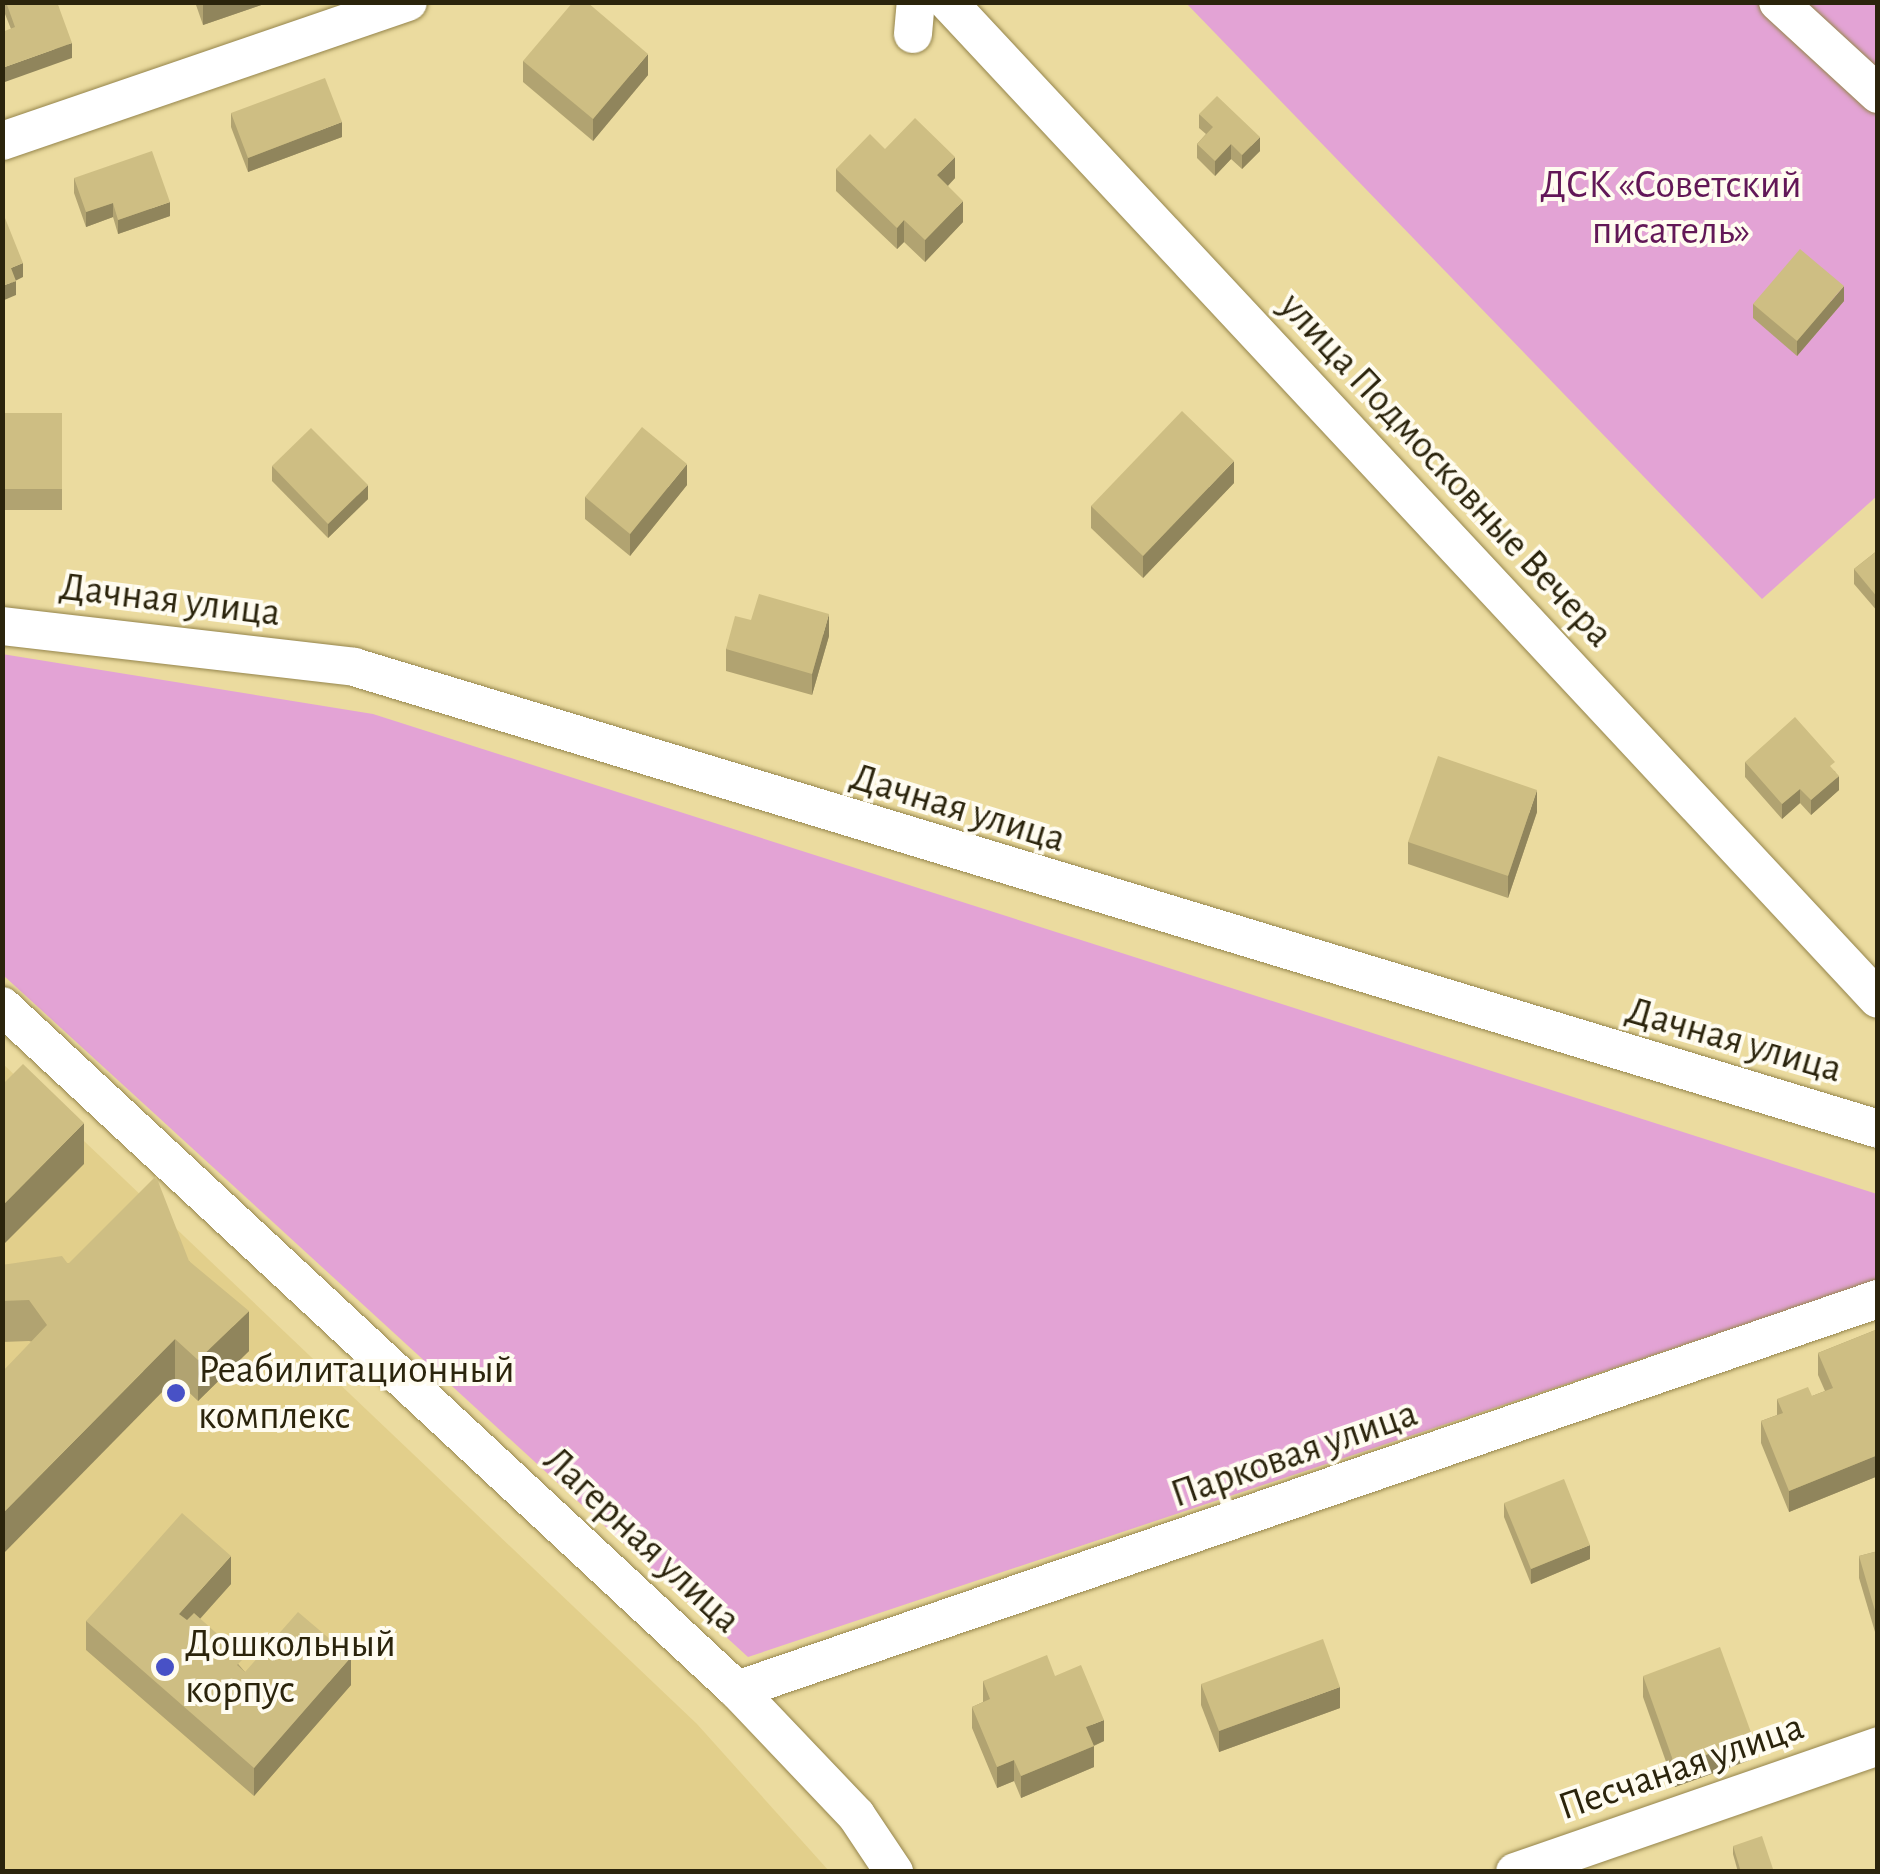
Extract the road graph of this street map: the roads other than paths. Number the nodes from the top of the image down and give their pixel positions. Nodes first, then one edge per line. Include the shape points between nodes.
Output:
1 (408, 2) edge
2 (948, 2) edge
3 (1778, 2) edge
4 (1878, 94) edge
5 (2, 141) edge
6 (2, 626) edge
7 (1878, 999) edge
8 (2, 1006) edge
9 (1878, 1130) edge
10 (1878, 1299) edge
11 (737, 1690) junction
12 (1878, 1746) edge
13 (1520, 1871) edge
14 (894, 1872) edge

1 - 5 street
2 - 7 street, улица Подмосковные Вечера
3 - 4 street
6 - 9 street, Дачная улица via 354,666
8 - 11 street, Лагерная улица
10 - 11 street, Парковая улица
11 - 14 street, Лагерная улица via 856,1815
12 - 13 street, Песчаная улица

